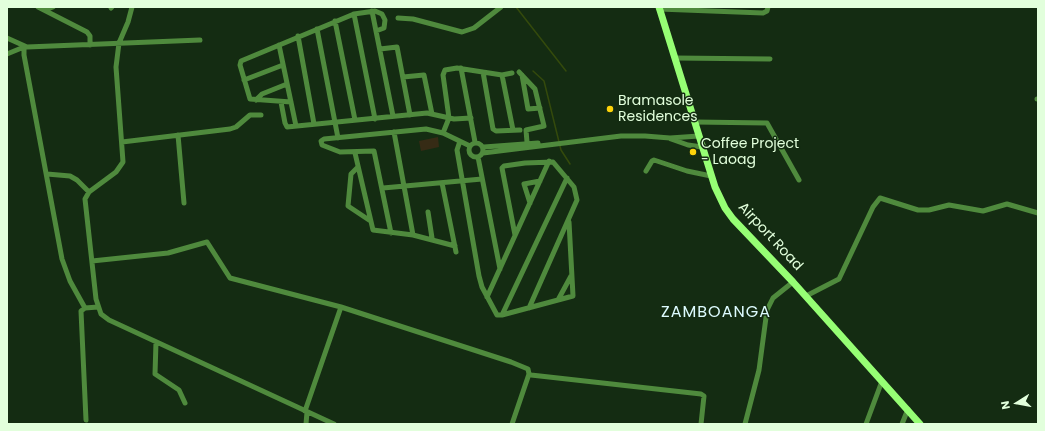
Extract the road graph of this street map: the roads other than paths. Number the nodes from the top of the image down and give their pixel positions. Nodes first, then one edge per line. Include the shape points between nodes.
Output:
1 (38, 7) edge
2 (54, 7) edge
3 (132, 7) edge
4 (501, 7) edge
5 (768, 7) edge
6 (659, 8) edge
7 (719, 8) edge
8 (44, 10) junction
9 (372, 11) junction
10 (354, 14) junction
11 (398, 18) dead end
12 (335, 21) junction
13 (316, 29) junction
14 (376, 31) junction
15 (298, 36) junction
16 (7, 38) edge
17 (200, 40) dead end
18 (119, 43) junction
19 (90, 45) junction
20 (279, 45) junction
21 (24, 47) junction
22 (380, 49) junction
23 (7, 54) edge
24 (675, 58) junction
25 (770, 59) dead end
26 (283, 64) junction
27 (461, 68) junction
28 (483, 72) junction
29 (512, 73) dead end
30 (502, 75) junction
31 (403, 77) junction
32 (244, 80) junction
33 (287, 84) junction
34 (256, 100) junction
35 (281, 102) junction
36 (291, 102) junction
37 (540, 108) junction
38 (432, 114) junction
39 (261, 115) dead end
40 (410, 115) junction
41 (393, 116) junction
42 (449, 118) junction
43 (471, 118) junction
44 (375, 119) junction
45 (355, 120) junction
46 (695, 122) junction
47 (335, 123) junction
48 (314, 124) junction
49 (296, 126) junction
50 (513, 130) junction
51 (520, 130) dead end
52 (394, 132) junction
53 (443, 133) junction
54 (178, 135) junction
55 (699, 136) junction
56 (338, 138) junction
57 (670, 138) junction
58 (460, 141) junction
59 (122, 142) junction
60 (475, 142) junction
61 (527, 142) junction
62 (545, 144) junction
63 (470, 146) junction
64 (506, 147) junction
65 (702, 147) junction
66 (483, 150) junction
67 (355, 153) junction
68 (478, 157) junction
69 (549, 161) junction
70 (358, 167) junction
71 (646, 171) dead end
72 (47, 174) junction
73 (711, 176) junction
74 (567, 178) junction
75 (482, 179) junction
76 (799, 180) dead end
77 (540, 181) junction
78 (462, 182) junction
79 (442, 183) junction
80 (404, 186) junction
81 (383, 188) junction
82 (89, 192) junction
83 (184, 203) dead end
84 (530, 203) junction
85 (428, 212) dead end
86 (1038, 213) edge
87 (369, 220) junction
88 (569, 222) junction
89 (391, 232) junction
90 (413, 235) junction
91 (515, 236) junction
92 (432, 238) junction
93 (455, 246) junction
94 (456, 252) dead end
95 (92, 260) junction
96 (500, 269) junction
97 (571, 276) junction
98 (793, 282) junction
99 (806, 296) junction
100 (487, 297) junction
101 (558, 300) junction
102 (98, 307) junction
103 (341, 307) junction
104 (84, 308) junction
105 (529, 308) junction
106 (502, 315) junction
107 (156, 342) junction
108 (528, 374) junction
109 (882, 381) junction
110 (185, 403) dead end
111 (908, 409) junction
112 (306, 412) junction
113 (86, 420) dead end
114 (306, 424) edge
115 (334, 424) edge
116 (512, 424) edge
117 (702, 424) edge
118 (745, 424) edge
119 (866, 424) edge
120 (902, 424) edge
121 (920, 424) edge

1 - 8 street
2 - 8 street
3 - 18 street
4 - 11 street via 474,28 462,32 414,19
5 - 7 street via 763,13
6 - 7 street
6 - 24 main road, Airport Road
8 - 19 street via 87,32 90,36
9 - 10 street
9 - 14 street
9 - 14 street via 379,12 385,18 384,28
10 - 12 street
10 - 44 street
12 - 13 street
12 - 45 street
13 - 15 street
13 - 47 street
14 - 22 street
15 - 20 street
15 - 48 street
16 - 21 street
17 - 18 street
18 - 19 street
18 - 59 street via 116,82
19 - 21 street
20 - 26 street
20 - 32 street via 241,61
21 - 23 street
21 - 72 street
22 - 31 street via 397,47
22 - 41 street
24 - 25 street
24 - 46 main road, Airport Road
26 - 32 street
26 - 33 street
27 - 28 street
27 - 42 street via 448,69 443,73
27 - 43 street
28 - 30 street
28 - 50 street via 493,129
29 - 30 street
30 - 50 street
31 - 38 street via 424,75
31 - 40 street
32 - 34 street via 249,98
33 - 34 street via 262,94
33 - 36 street
34 - 35 street
35 - 36 street
35 - 49 street via 285,125
36 - 49 street
37 - 37 street via 528,109 520,74 535,89
37 - 61 street via 544,127 526,130
38 - 40 street
38 - 42 street
39 - 54 street via 247,116 234,129
40 - 41 street
41 - 44 street
42 - 43 street
42 - 53 street
43 - 60 street
44 - 45 street
45 - 47 street
46 - 55 main road, Airport Road
46 - 76 street via 768,123
47 - 48 street
47 - 56 street
48 - 49 street
50 - 51 street
52 - 53 street via 426,129
52 - 56 street
52 - 80 street
53 - 58 street
54 - 59 street
54 - 83 street
55 - 57 street
55 - 65 main road, Airport Road
56 - 67 street via 324,139 321,144 340,152
57 - 62 street via 621,136
57 - 65 street
58 - 63 street
58 - 78 street via 457,150
59 - 82 street via 122,165 111,177
60 - 63 street
60 - 66 street via 481,144
61 - 62 street
61 - 64 street
62 - 64 street
63 - 68 street via 470,154
64 - 66 street
65 - 73 main road, Airport Road
66 - 68 street
67 - 70 street
67 - 81 street via 374,151
68 - 75 street
69 - 74 street via 555,163
69 - 77 street
69 - 91 street via 502,168
70 - 87 street
70 - 87 street via 352,174 348,205
71 - 73 street via 654,160
72 - 82 street via 70,176
72 - 104 street via 65,269
73 - 98 main road, Airport Road via 732,219
74 - 88 street via 574,187 577,197
74 - 106 street
75 - 78 street
75 - 96 street
77 - 84 street
77 - 84 street via 524,184
78 - 79 street
78 - 100 street via 480,276
79 - 80 street
79 - 93 street
80 - 81 street
80 - 90 street
81 - 89 street
82 - 95 street via 84,200
84 - 91 street
85 - 92 street
86 - 99 street via 1007,204 983,211 949,205 918,210 880,198 873,207 839,279
87 - 89 street via 373,230
88 - 97 street
88 - 105 street
89 - 90 street
90 - 92 street
91 - 96 street
92 - 93 street
93 - 94 street
95 - 102 street
95 - 103 street via 168,253 206,241 230,278
96 - 100 street
97 - 101 street
97 - 101 street via 573,296
98 - 99 main road, Airport Road
98 - 118 street via 773,298 767,310 759,370
99 - 109 main road, Airport Road
100 - 106 street via 497,315
101 - 105 street
102 - 104 street
102 - 107 street via 105,318
103 - 108 street via 511,362 528,369
103 - 112 street
104 - 113 street via 81,312
105 - 106 street
107 - 110 street via 155,374 179,390
107 - 112 street
108 - 116 street
108 - 117 street via 701,394 704,396
109 - 111 main road, Airport Road
109 - 119 street
111 - 120 street
111 - 121 main road, Airport Road
112 - 114 street
112 - 115 street

